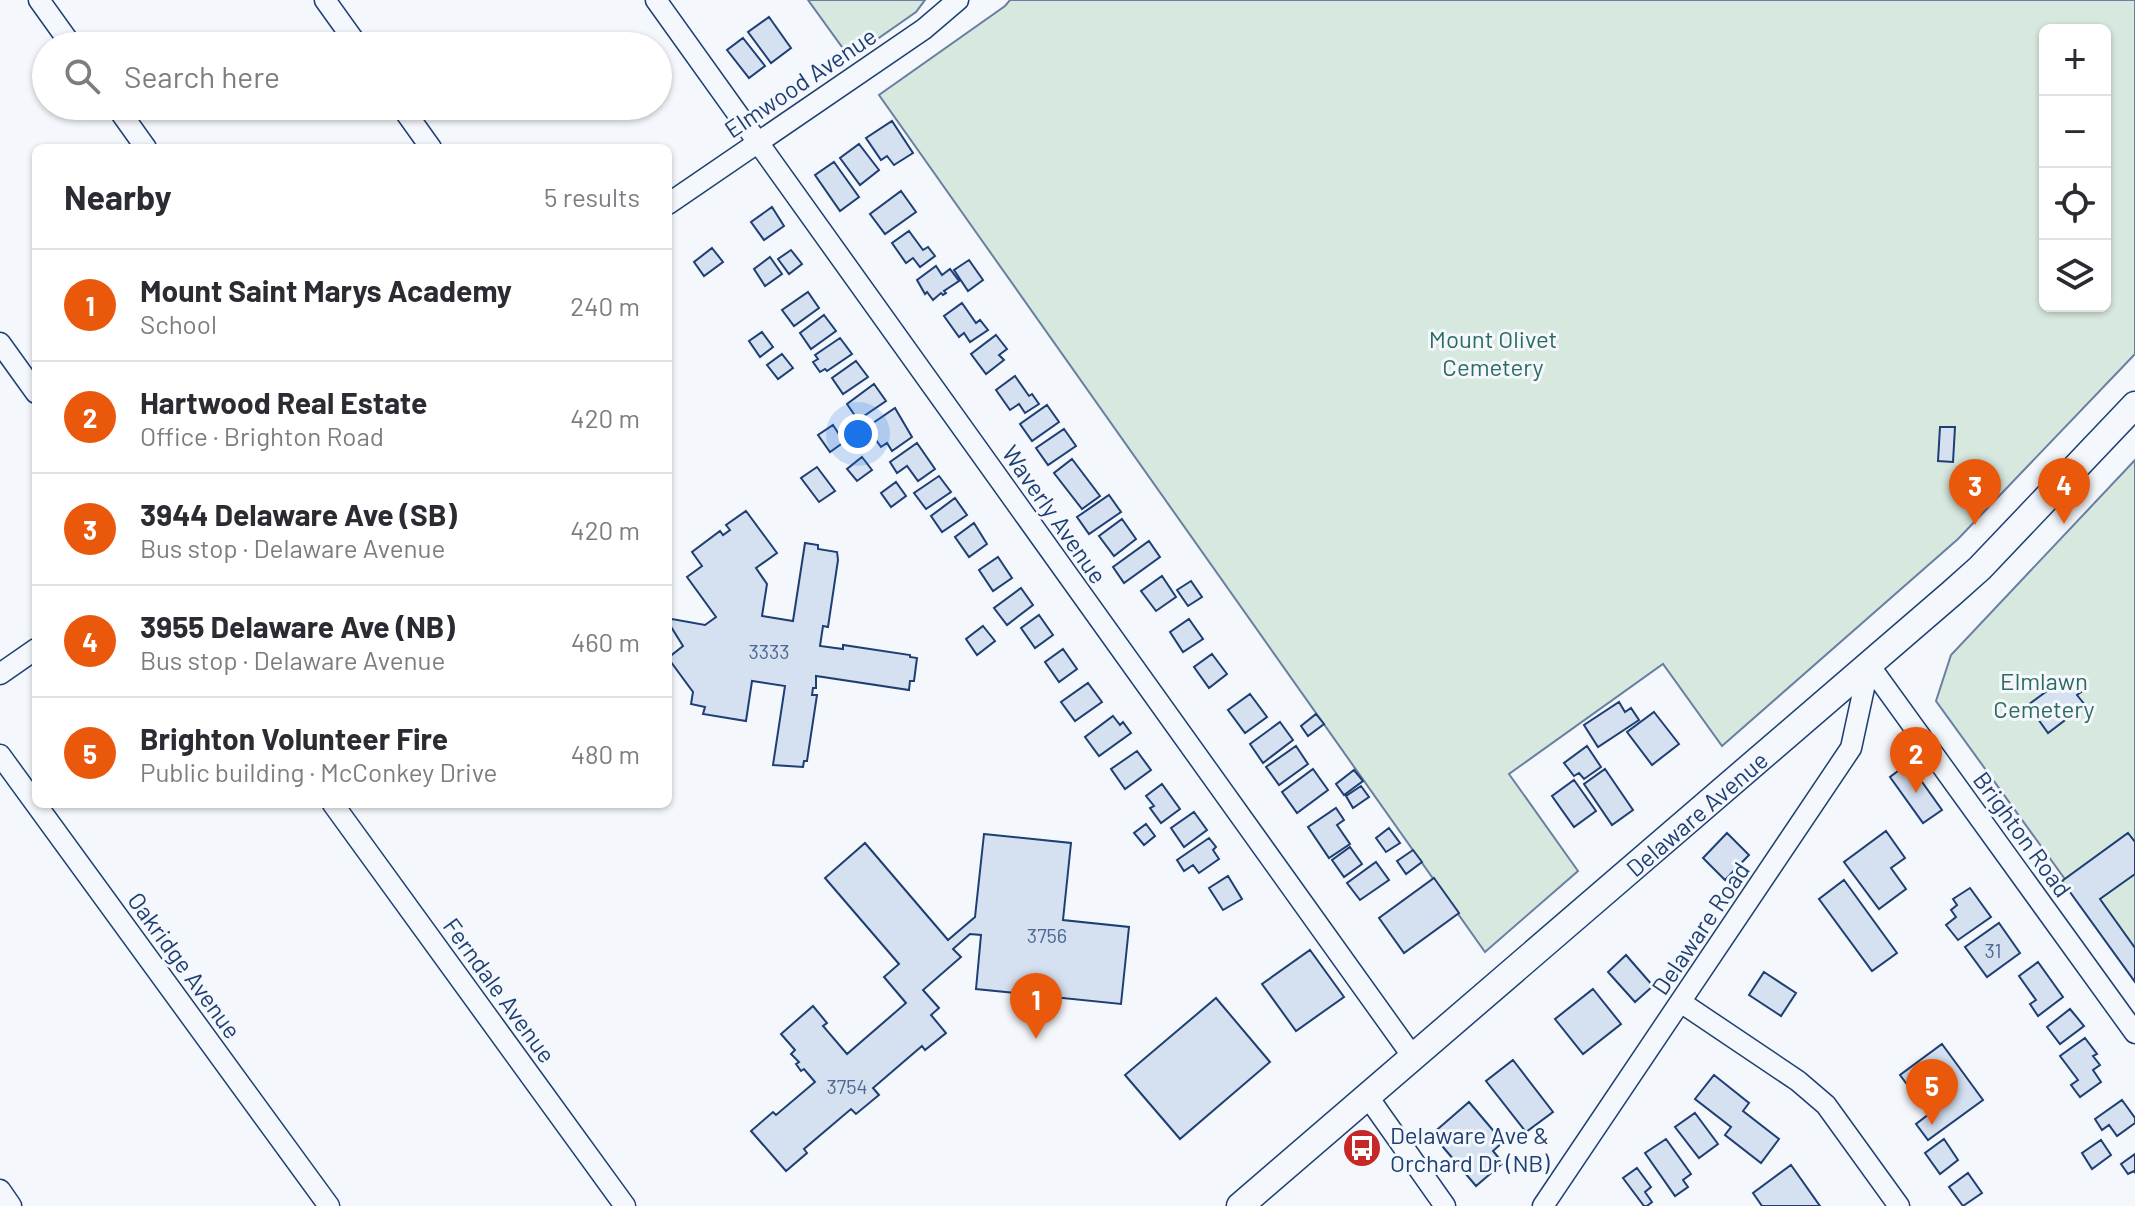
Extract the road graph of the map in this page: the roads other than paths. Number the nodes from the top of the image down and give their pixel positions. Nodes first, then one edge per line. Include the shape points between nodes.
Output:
1 (39, 0) edge
2 (325, 0) edge
3 (656, 0) edge
4 (958, 0) edge
5 (62, 32) edge
6 (348, 32) edge
7 (126, 120) edge
8 (411, 120) edge
9 (758, 142) junction
10 (143, 144) edge
11 (428, 144) edge
12 (672, 201) edge
13 (0, 343) edge
14 (32, 387) edge
15 (2135, 405) edge
16 (32, 652) edge
17 (1869, 665) junction
18 (0, 674) edge
19 (0, 755) edge
20 (32, 799) edge
21 (39, 808) edge
22 (336, 808) edge
23 (1682, 1003) junction
24 (2135, 1033) edge
25 (1413, 1057) junction
26 (1368, 1097) junction
27 (0, 1190) edge
28 (11, 1206) edge
29 (329, 1206) edge
30 (625, 1206) edge
31 (1240, 1206) edge
32 (1445, 1206) edge
33 (1543, 1206) edge
34 (1899, 1206) edge

1 - 5 street
2 - 6 street
3 - 9 street, Waverly Avenue
4 - 9 street, Elmwood Avenue
7 - 10 street
8 - 11 street
9 - 12 street, Elmwood Avenue
9 - 25 street, Waverly Avenue
13 - 14 street
15 - 17 main road, Delaware Avenue via 1980,568
16 - 18 street
17 - 23 street, Delaware Road via 1851,748
17 - 24 street, Brighton Road
17 - 25 main road, Delaware Avenue
19 - 20 street, Oakridge Avenue
21 - 29 street, Oakridge Avenue
22 - 30 street, Ferndale Avenue
23 - 33 street, Delaware Road
23 - 34 street via 1826,1105
25 - 26 main road, Delaware Avenue
26 - 31 main road, Delaware Avenue
26 - 32 street
27 - 28 street

